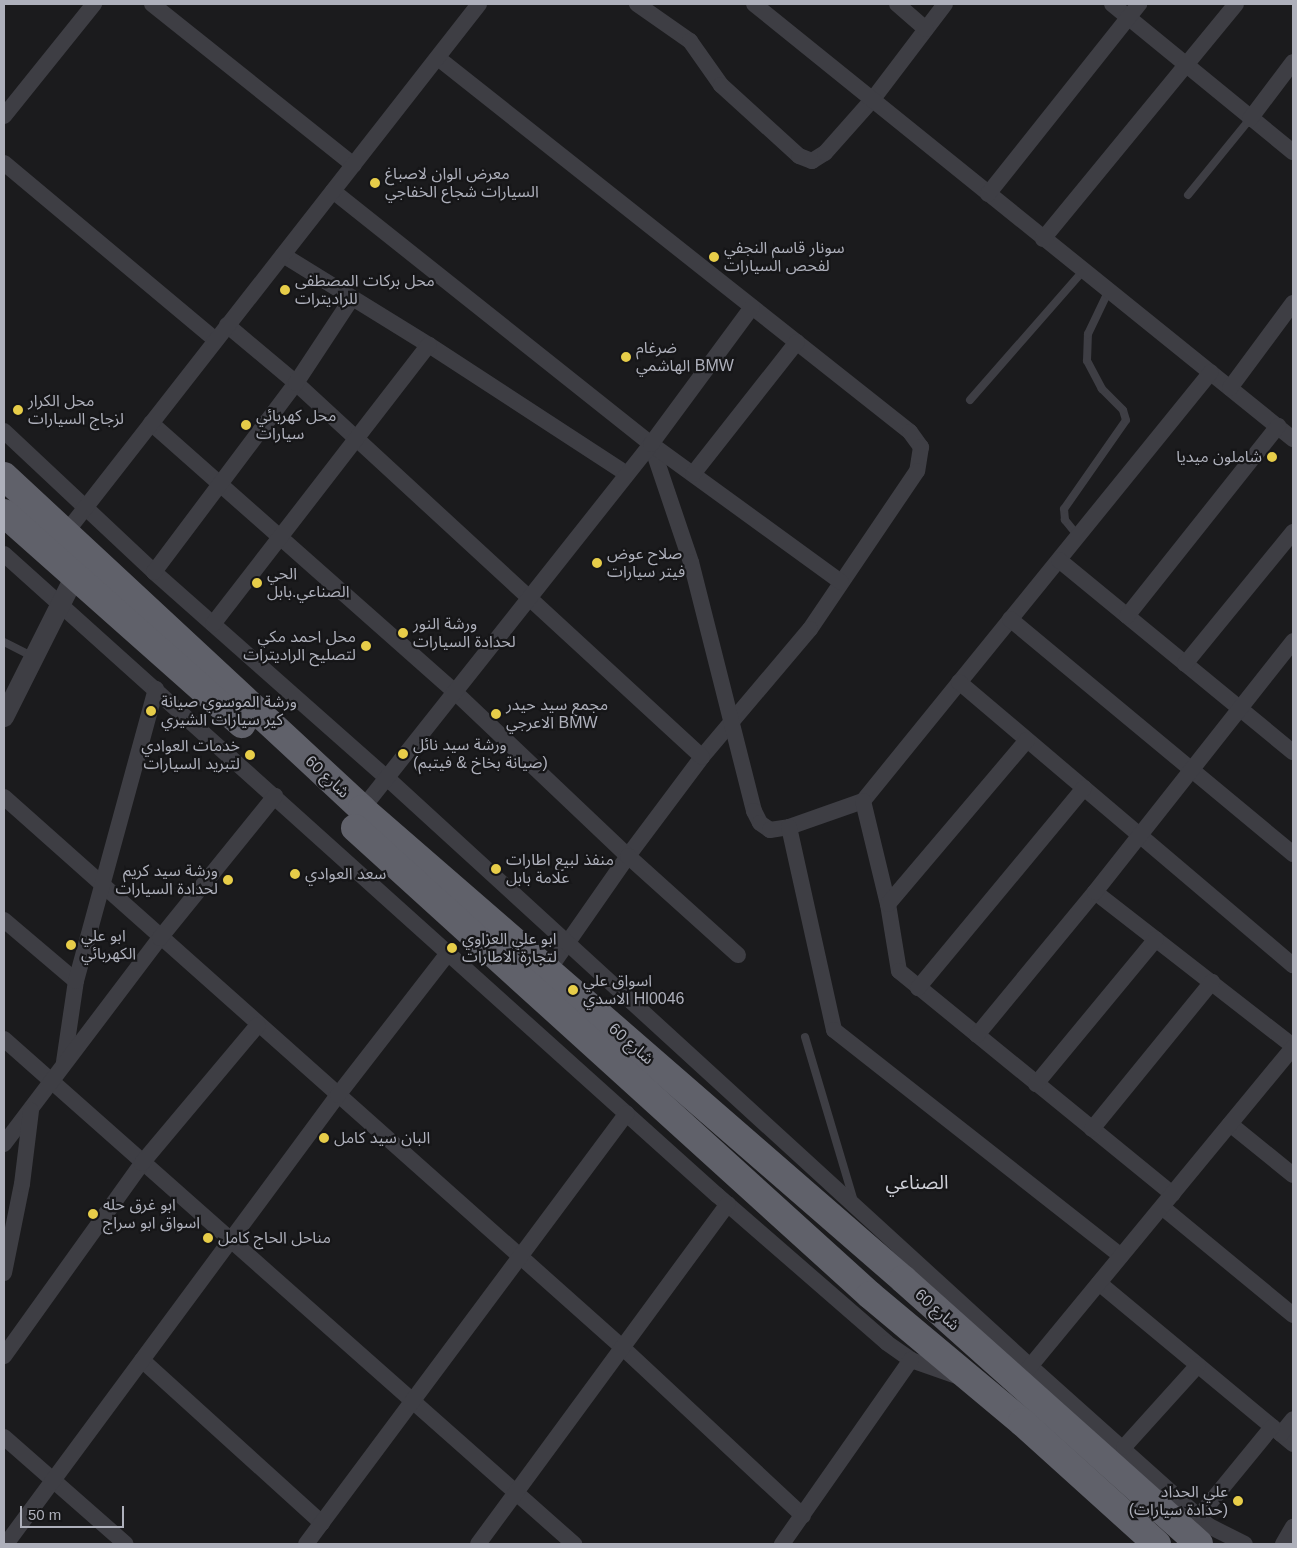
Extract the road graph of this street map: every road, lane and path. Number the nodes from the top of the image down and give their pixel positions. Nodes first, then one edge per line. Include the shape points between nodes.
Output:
1 (94, 4) edge
2 (152, 4) edge
3 (480, 4) edge
4 (637, 4) edge
5 (754, 4) edge
6 (897, 4) edge
7 (945, 4) edge
8 (1112, 4) edge
9 (1139, 4) edge
10 (1236, 4) edge
11 (1129, 17) junction
12 (926, 29) junction
13 (438, 58) junction
14 (1293, 62) edge
15 (1187, 67) junction
16 (873, 99) junction
17 (4, 116) edge
18 (1250, 119) junction
19 (1293, 152) edge
20 (4, 163) edge
21 (354, 164) junction
22 (334, 191) junction
23 (988, 194) junction
24 (1188, 195) dead end
25 (1043, 239) junction
26 (283, 255) junction
27 (1083, 270) junction
28 (1109, 290) junction
29 (352, 298) junction
30 (1293, 303) edge
31 (752, 307) junction
32 (227, 325) junction
33 (216, 340) junction
34 (796, 342) junction
35 (429, 345) junction
36 (1211, 372) junction
37 (296, 383) junction
38 (1230, 388) junction
39 (970, 400) dead end
40 (151, 423) junction
41 (1278, 426) junction
42 (4, 431) edge
43 (355, 438) junction
44 (1293, 439) edge
45 (651, 444) junction
46 (627, 474) junction
47 (693, 474) junction
48 (4, 476) edge
49 (220, 484) junction
50 (86, 509) junction
51 (4, 513) edge
52 (1293, 532) edge
53 (64, 535) junction
54 (279, 536) junction
55 (1078, 536) junction
56 (4, 554) edge
57 (1059, 560) junction
58 (154, 572) junction
59 (75, 576) junction
60 (841, 582) junction
61 (529, 599) junction
62 (61, 603) junction
63 (1127, 616) junction
64 (1010, 619) junction
65 (213, 624) junction
66 (1293, 641) edge
67 (4, 642) edge
68 (34, 658) junction
69 (1185, 664) junction
70 (959, 682) junction
71 (156, 689) junction
72 (456, 693) junction
73 (1240, 709) junction
74 (4, 718) edge
75 (731, 725) junction
76 (1027, 740) junction
77 (1293, 752) edge
78 (702, 757) junction
79 (1192, 770) junction
80 (387, 778) junction
81 (1084, 788) junction
82 (275, 796) junction
83 (4, 797) edge
84 (863, 801) junction
85 (362, 809) junction
86 (789, 827) junction
87 (1139, 835) junction
88 (1293, 854) edge
89 (628, 856) junction
90 (101, 884) junction
91 (1095, 892) junction
92 (888, 904) junction
93 (4, 920) edge
94 (160, 938) junction
95 (1156, 939) junction
96 (568, 944) junction
97 (449, 952) junction
98 (738, 955) dead end
99 (1293, 965) edge
100 (547, 972) junction
101 (76, 981) junction
102 (1212, 982) junction
103 (918, 988) junction
104 (258, 1025) junction
105 (977, 1035) junction
106 (806, 1037) dead end
107 (4, 1039) edge
108 (1293, 1046) edge
109 (64, 1064) junction
110 (51, 1081) junction
111 (1036, 1084) junction
112 (338, 1095) junction
113 (32, 1109) junction
114 (627, 1113) junction
115 (1230, 1124) junction
116 (1092, 1129) junction
117 (4, 1144) edge
118 (142, 1163) junction
119 (1293, 1175) edge
120 (1167, 1201) junction
121 (728, 1204) junction
122 (855, 1206) junction
123 (229, 1242) junction
124 (520, 1256) junction
125 (1121, 1256) junction
126 (910, 1271) junction
127 (4, 1273) edge
128 (1099, 1283) junction
129 (1293, 1315) edge
130 (623, 1348) junction
131 (4, 1356) edge
132 (142, 1360) junction
133 (911, 1360) junction
134 (1198, 1365) junction
135 (1024, 1374) junction
136 (985, 1390) junction
137 (412, 1402) junction
138 (1293, 1419) edge
139 (1282, 1435) edge
140 (4, 1437) edge
141 (1124, 1447) junction
142 (53, 1480) junction
143 (515, 1493) junction
144 (1200, 1515) junction
145 (803, 1516) junction
146 (322, 1523) junction
147 (1293, 1527) edge
148 (1160, 1538) edge
149 (1238, 1543) edge
150 (6, 1544) edge
151 (126, 1544) edge
152 (306, 1544) edge
153 (478, 1544) edge
154 (574, 1544) edge
155 (782, 1544) edge
156 (1199, 1544) edge
157 (1206, 1544) edge
158 (1283, 1544) edge

1 - 17 street
2 - 21 street
3 - 13 street
4 - 16 street via 690,41 721,85 799,156 812,161 825,153
5 - 16 street
6 - 12 street
7 - 12 street
8 - 11 street
9 - 11 street
10 - 15 street
11 - 15 street
11 - 23 street
12 - 16 street
13 - 21 street
13 - 31 street
14 - 18 street
15 - 18 street
15 - 25 street
16 - 23 street
18 - 19 street
18 - 24 lane
20 - 33 street
21 - 22 street
22 - 26 street
22 - 45 street
23 - 25 street
25 - 27 street
26 - 29 street
26 - 32 street
27 - 28 street
27 - 39 lane
28 - 36 street
28 - 55 lane via 1088,334 1087,361 1102,389 1123,410 1126,420 1064,509 1065,520
29 - 35 street
29 - 37 street
30 - 38 street
31 - 34 street
31 - 45 street
32 - 33 street
32 - 37 street
33 - 40 street
34 - 47 street
34 - 60 street via 910,432 921,447 917,471
35 - 43 street
35 - 46 street
36 - 38 street
36 - 55 street
37 - 43 street
37 - 49 street
38 - 41 street
40 - 49 street
40 - 50 street
41 - 44 street
41 - 63 street
42 - 50 street
43 - 54 street
43 - 61 street
45 - 46 street
45 - 47 street
45 - 75 street via 691,562
46 - 61 street
47 - 60 street
48 - 53 highway, شارع 60
49 - 54 street
49 - 58 street
50 - 53 street
50 - 58 street
51 - 59 highway, شارع 60
52 - 69 street
53 - 85 highway, شارع 60
54 - 65 street
54 - 72 street
55 - 57 street
56 - 62 street
57 - 63 street
57 - 64 street
58 - 65 street
59 - 62 street
59 - 136 highway, شارع 60 via 870,1295
60 - 75 street via 810,629
61 - 72 street
61 - 78 street
62 - 68 street
62 - 71 street
63 - 69 street
64 - 70 street
64 - 79 street
65 - 80 street
66 - 73 street
67 - 68 lane
68 - 74 street
69 - 73 street
70 - 76 street
70 - 84 street
71 - 82 street
71 - 90 street
72 - 80 street
72 - 89 street
73 - 77 street
73 - 79 street
75 - 78 street
75 - 86 street via 760,823 770,830
76 - 81 street
76 - 92 street
78 - 89 street
79 - 87 street
79 - 88 street
80 - 85 street
80 - 96 street
81 - 87 street
81 - 103 street
82 - 94 street
82 - 97 street
83 - 90 street
84 - 86 street
84 - 92 street
85 - 100 highway, شارع 60
86 - 125 street via 834,1030
87 - 91 street
87 - 99 street
89 - 96 street
89 - 98 street
90 - 94 street
90 - 101 street
91 - 95 street
91 - 105 street
92 - 103 street via 899,971
93 - 101 street
94 - 104 street
94 - 109 street
95 - 102 street
95 - 111 street
96 - 100 street
96 - 122 street
97 - 112 street
97 - 114 street
100 - 126 highway, شارع 60
101 - 109 street
102 - 108 street
102 - 116 street
103 - 105 street
104 - 112 street
104 - 118 street
105 - 111 street
106 - 122 lane
107 - 110 street
108 - 115 street
109 - 110 street
110 - 113 street
110 - 118 street
111 - 116 street
112 - 123 street
112 - 124 street
113 - 117 street
113 - 127 street via 22,1184
114 - 121 street
114 - 124 street
115 - 119 street
115 - 120 street
116 - 120 street
118 - 123 street
118 - 131 street
120 - 125 street
120 - 129 street
121 - 130 street
121 - 133 street via 887,1343
122 - 126 street
123 - 132 street
123 - 137 street
124 - 130 street
124 - 137 street
125 - 128 street
126 - 135 highway, شارع 60
128 - 134 street
128 - 135 street
130 - 143 street
130 - 145 street
132 - 142 street
132 - 146 street
133 - 136 street
133 - 145 street
134 - 139 street
134 - 141 street
135 - 141 street
135 - 148 highway, شارع 60
136 - 148 highway, شارع 60
137 - 143 street
137 - 146 street
138 - 139 street
139 - 144 street
140 - 142 street
141 - 144 street
142 - 150 street
142 - 151 street
143 - 153 street
143 - 154 street
144 - 149 street via 1209,1526
145 - 155 street
146 - 152 street
147 - 158 street
148 - 156 highway, شارع 60
148 - 157 highway

